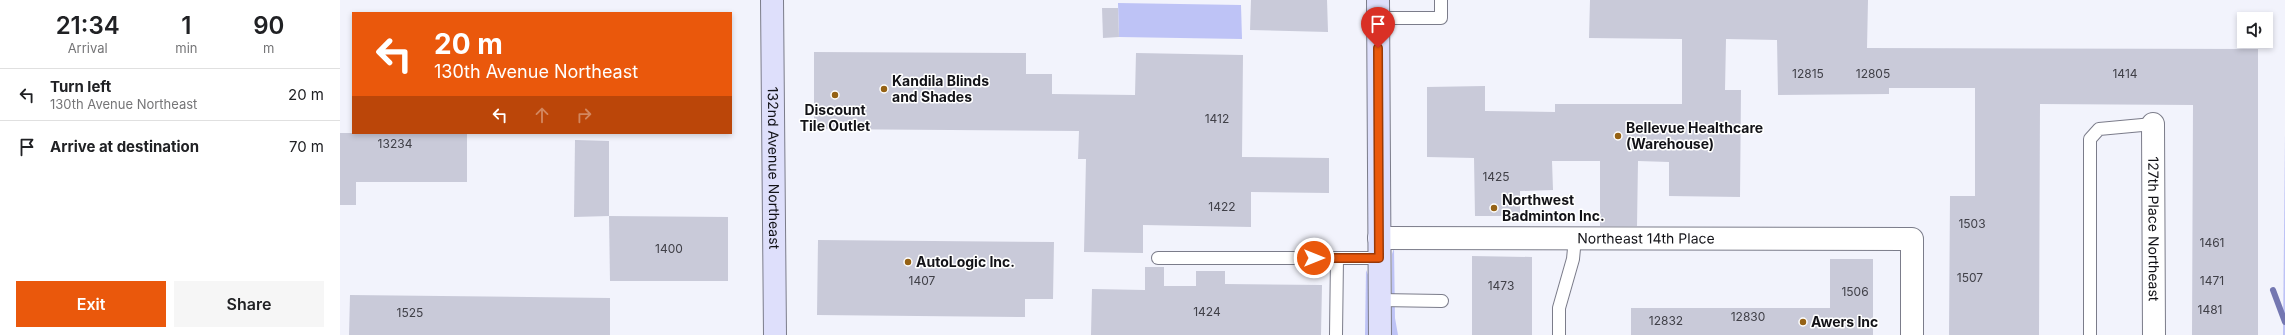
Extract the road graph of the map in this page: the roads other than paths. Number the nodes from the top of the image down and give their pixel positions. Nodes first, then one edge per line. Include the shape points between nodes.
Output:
1 (772, 0) edge
2 (1441, 0) edge
3 (1378, 9) edge
4 (2153, 124) joint
5 (1575, 238) junction
6 (1379, 248) junction
7 (1158, 258) dead end
8 (1337, 258) junction
9 (1380, 300) junction
10 (1442, 302) dead end
11 (775, 335) edge
12 (1336, 335) edge
13 (1380, 335) edge
14 (1559, 335) edge
15 (1912, 335) edge
16 (2090, 335) edge
17 (2154, 335) edge

1 - 11 street, 132nd Avenue Northeast
2 - 3 lane via 1441,18
3 - 6 street
4 - 16 lane via 2099,129 2090,139
4 - 17 street, 127th Place Northeast
5 - 6 street, Northeast 14th Place
5 - 14 lane via 1573,259 1558,308
5 - 15 street, Northeast 14th Place via 1912,239
6 - 8 lane
6 - 9 street
7 - 8 lane
8 - 12 lane
9 - 10 lane
9 - 13 street

